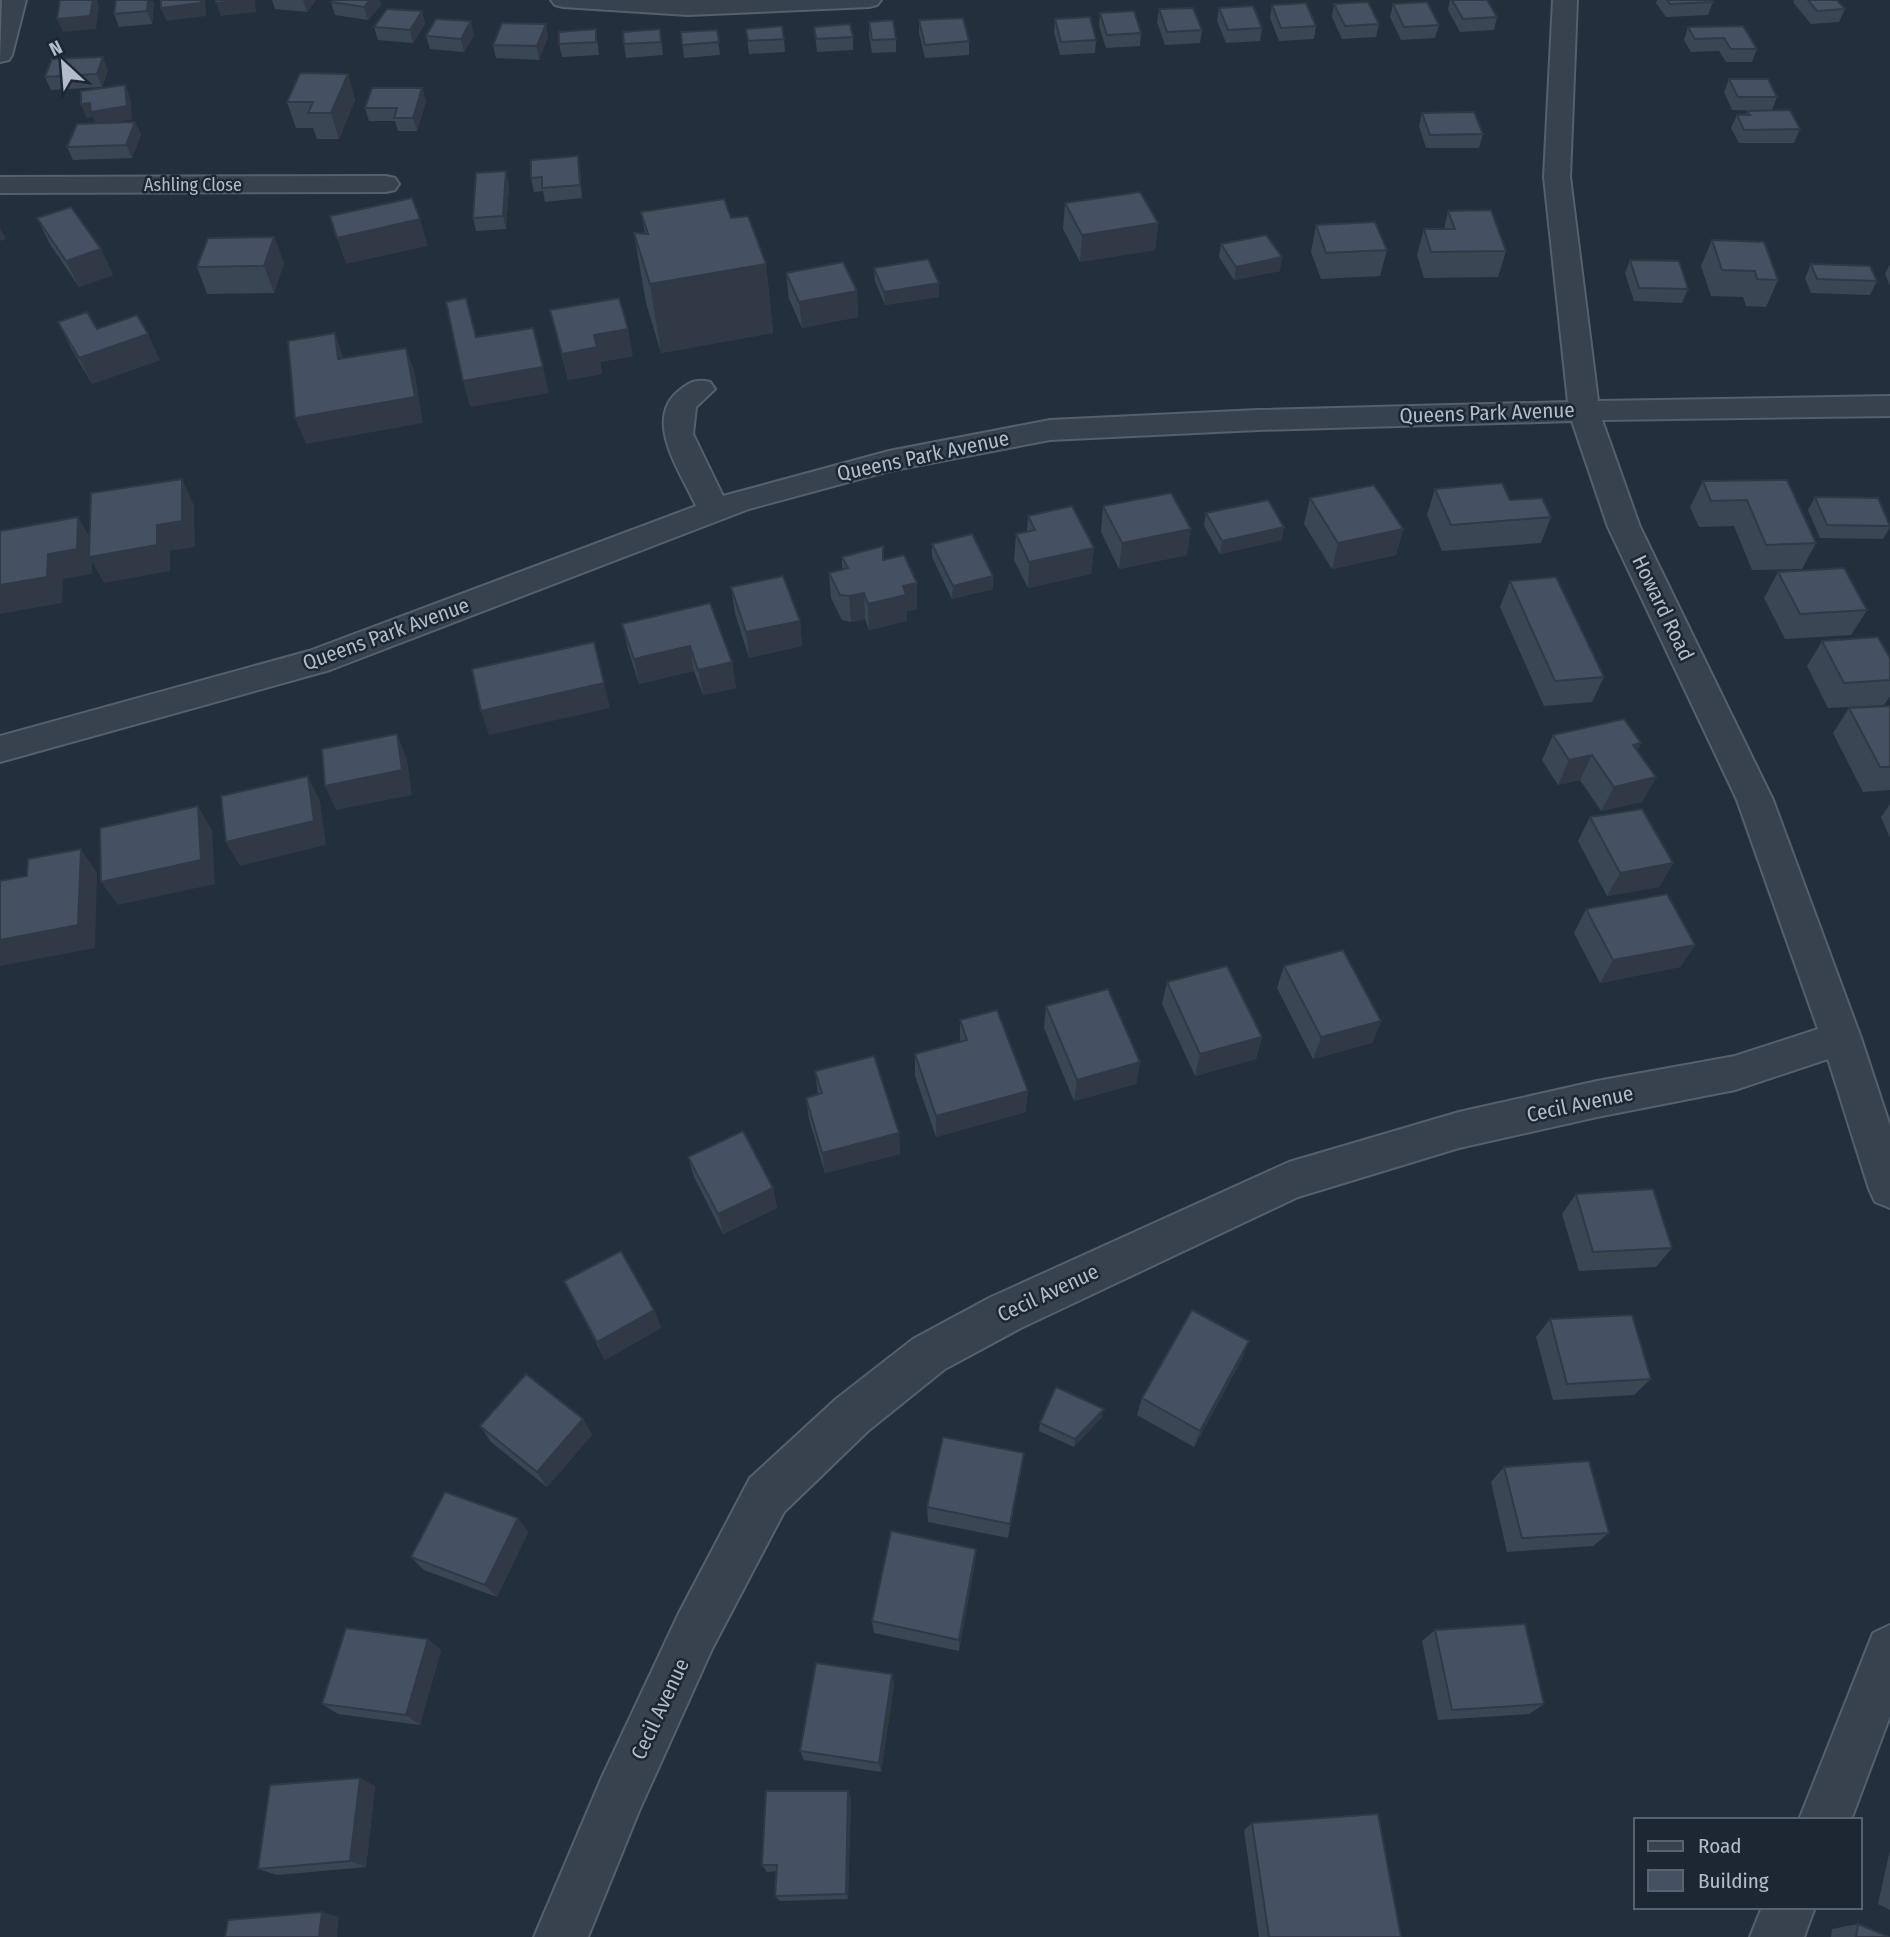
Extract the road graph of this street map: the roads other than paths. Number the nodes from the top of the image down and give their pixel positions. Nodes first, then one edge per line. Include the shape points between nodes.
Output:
1 (14, 0) edge
2 (563, 0) edge
3 (869, 0) edge
4 (1565, 0) edge
5 (0, 55) edge
6 (387, 184) dead end
7 (0, 185) edge
8 (700, 389) dead end
9 (1890, 406) edge
10 (1584, 411) junction
11 (714, 510) junction
12 (0, 749) edge
13 (1841, 1038) junction
14 (1890, 1189) edge
15 (1890, 1650) edge
16 (1826, 1818) edge
17 (1788, 1909) edge
18 (561, 1937) edge
19 (1777, 1937) edge

1 - 5 street
2 - 3 street via 688,8
4 - 10 street, Howard Road via 1557,177
6 - 7 street, Ashling Close
8 - 11 street via 681,403 678,434
9 - 10 street, Queens Park Avenue
10 - 11 street, Queens Park Avenue via 1050,430 889,461
10 - 13 street, Howard Road via 1624,527 1755,800
11 - 12 street, Queens Park Avenue via 318,661
13 - 14 street, Howard Road
13 - 18 street, Cecil Avenue via 1735,1073 1460,1130 1289,1181 1005,1313 929,1354 852,1415 767,1495 695,1632
15 - 16 street
17 - 19 street

